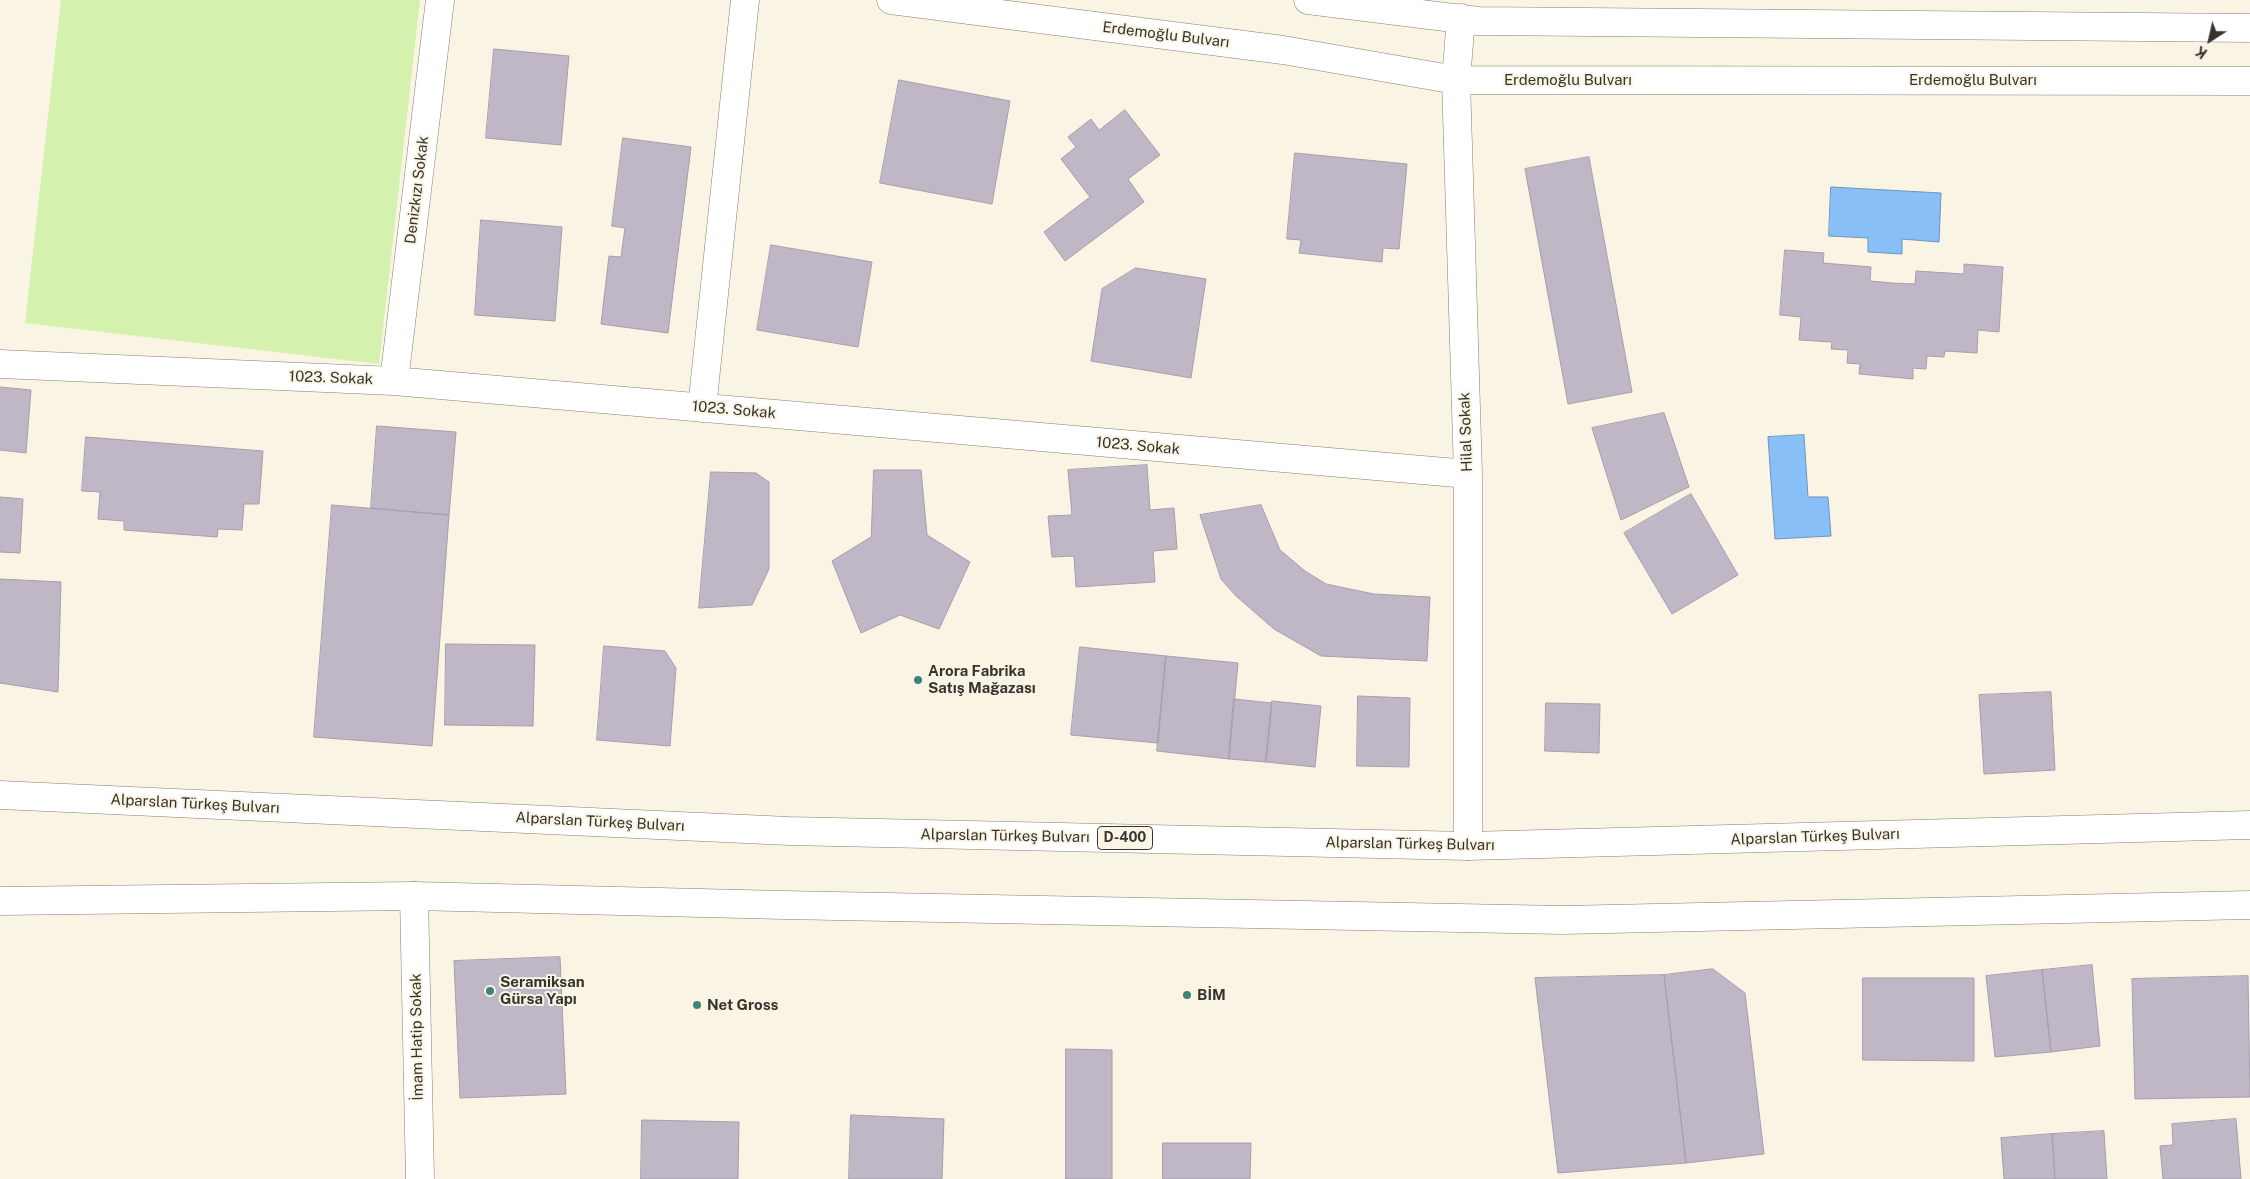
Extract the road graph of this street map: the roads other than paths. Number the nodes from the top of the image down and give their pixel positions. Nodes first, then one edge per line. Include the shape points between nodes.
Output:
1 (440, 0) edge
2 (744, 0) edge
3 (891, 0) edge
4 (1308, 0) edge
5 (1461, 18) junction
6 (2250, 28) edge
7 (1456, 80) junction
8 (2250, 80) edge
9 (0, 364) edge
10 (394, 381) junction
11 (702, 408) junction
12 (1468, 474) junction
13 (0, 795) edge
14 (2250, 825) edge
15 (1468, 846) junction
16 (414, 896) junction
17 (0, 901) edge
18 (2250, 905) edge
19 (420, 1179) edge

1 - 10 main road, Denizkızı Sokak
2 - 11 main road
3 - 7 main road, Erdemoğlu Bulvarı via 1282,50
4 - 5 main road
5 - 6 main road
5 - 7 main road, Hilal Sokak
7 - 8 main road, Erdemoğlu Bulvarı
7 - 12 main road, Hilal Sokak
9 - 10 main road, 1023. Sokak
10 - 11 main road, 1023. Sokak
11 - 12 main road, 1023. Sokak
12 - 15 main road, Hilal Sokak
13 - 15 main road, Alparslan Türkeş Bulvarı / D-400 via 789,831
14 - 15 main road, Alparslan Türkeş Bulvarı / D-400
16 - 17 main road
16 - 18 main road via 1563,920
16 - 19 main road, İmam Hatip Sokak

